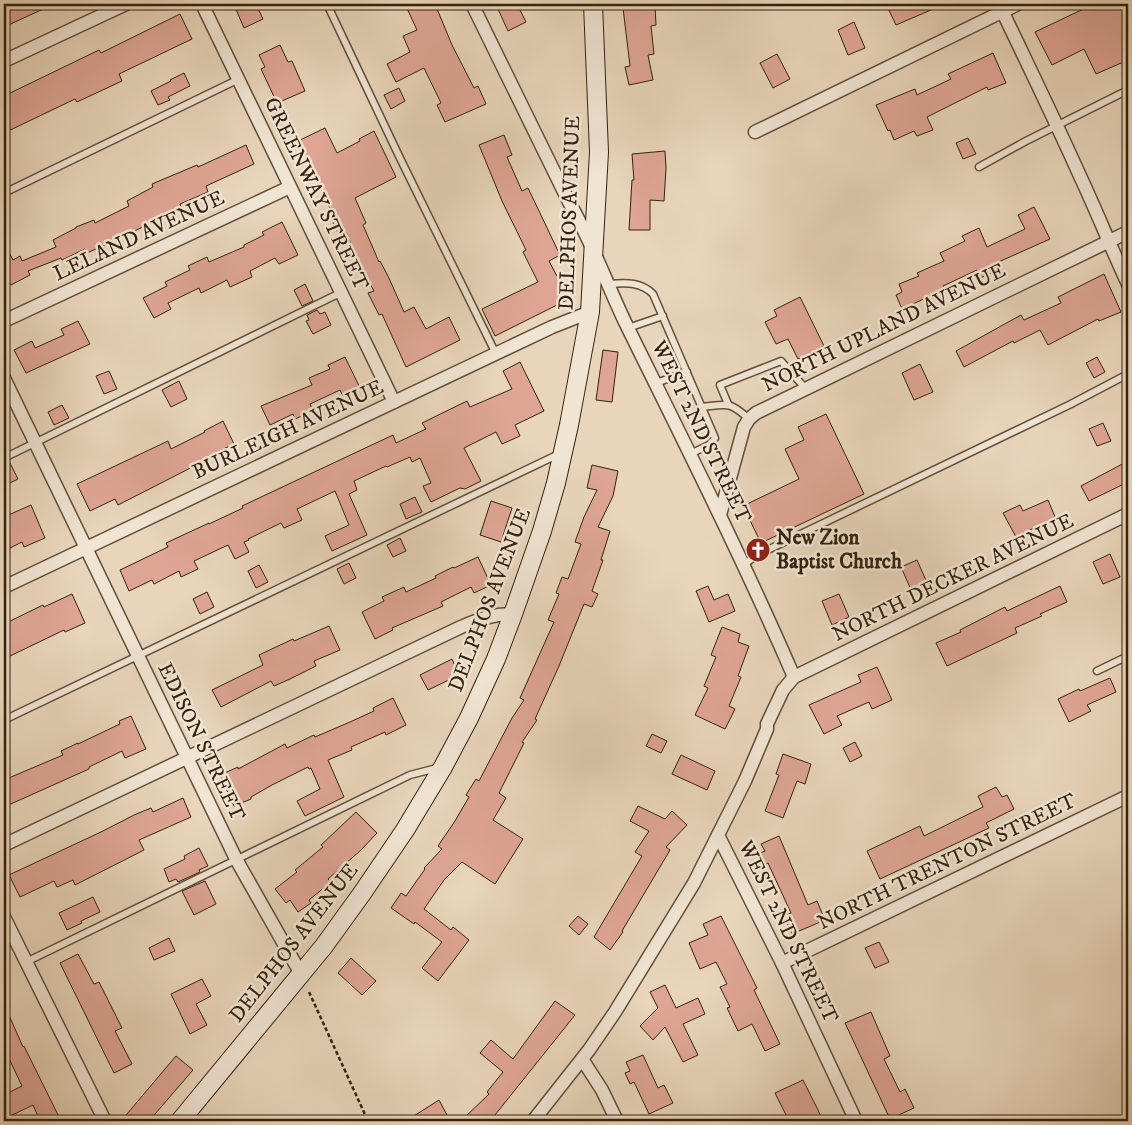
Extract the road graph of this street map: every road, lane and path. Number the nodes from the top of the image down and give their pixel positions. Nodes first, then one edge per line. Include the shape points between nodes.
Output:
1 (126, 4) edge
2 (202, 4) edge
3 (327, 4) edge
4 (472, 4) edge
5 (593, 4) edge
6 (1018, 4) edge
7 (1000, 8) edge
8 (4, 61) edge
9 (238, 79) junction
10 (1128, 90) edge
11 (1058, 126) junction
12 (755, 132) dead end
13 (979, 167) dead end
14 (290, 187) junction
15 (4, 193) edge
16 (1128, 232) edge
17 (1108, 242) junction
18 (594, 254) junction
19 (608, 284) junction
20 (1128, 284) edge
21 (342, 292) junction
22 (590, 312) junction
23 (663, 316) junction
24 (4, 321) edge
25 (628, 328) junction
26 (496, 354) junction
27 (687, 372) junction
28 (1128, 374) edge
29 (4, 378) edge
30 (656, 384) junction
31 (806, 389) junction
32 (394, 402) junction
33 (728, 404) junction
34 (702, 408) junction
35 (749, 419) junction
36 (35, 443) junction
37 (563, 452) junction
38 (690, 454) junction
39 (4, 458) edge
40 (1128, 514) edge
41 (720, 515) junction
42 (85, 548) junction
43 (744, 565) junction
44 (4, 587) edge
45 (513, 614) junction
46 (1128, 656) edge
47 (138, 657) junction
48 (1097, 671) dead end
49 (794, 677) junction
50 (4, 720) edge
51 (187, 758) junction
52 (443, 767) junction
53 (1128, 796) edge
54 (718, 835) junction
55 (4, 845) edge
56 (236, 860) junction
57 (4, 917) edge
58 (26, 962) junction
59 (782, 963) junction
60 (301, 974) junction
61 (582, 1059) junction
62 (105, 1121) edge
63 (180, 1121) edge
64 (368, 1121) edge
65 (533, 1121) edge
66 (617, 1121) edge
67 (856, 1121) edge

1 - 8 street
2 - 9 street, GREENWAY STREET
3 - 26 lane
4 - 18 street, WEST 2ND STREET via 585,229
5 - 18 street, DELPHOS AVENUE via 599,152
6 - 7 street
7 - 11 street
7 - 12 street
9 - 14 street, GREENWAY STREET
9 - 15 lane
10 - 11 lane
11 - 13 lane
11 - 17 street
14 - 21 street, GREENWAY STREET
14 - 24 street, LELAND AVENUE
16 - 17 street, NORTH UPLAND AVENUE
17 - 20 street
17 - 31 street, NORTH UPLAND AVENUE
18 - 19 street, WEST 2ND STREET
18 - 22 street, DELPHOS AVENUE
19 - 23 lane via 632,283 646,287 654,294
19 - 25 street, WEST 2ND STREET
21 - 32 street, GREENWAY STREET
21 - 36 lane
22 - 26 street, BURLEIGH AVENUE
22 - 37 street, DELPHOS AVENUE
23 - 25 lane
23 - 27 lane
25 - 30 street, WEST 2ND STREET
26 - 32 street, BURLEIGH AVENUE
27 - 30 lane
27 - 34 lane
28 - 43 lane via 755,556
29 - 36 street, EDISON STREET
30 - 38 street, WEST 2ND STREET
31 - 33 lane via 781,361 720,384
31 - 35 street, NORTH UPLAND AVENUE
32 - 42 street, BURLEIGH AVENUE
33 - 34 lane
33 - 35 lane
34 - 38 lane via 715,438 709,445
35 - 41 street, NORTH UPLAND AVENUE
36 - 39 lane
36 - 42 street, EDISON STREET
37 - 45 street, DELPHOS AVENUE via 542,531
37 - 47 lane
38 - 41 street, WEST 2ND STREET
40 - 49 street, NORTH DECKER AVENUE
41 - 43 street, WEST 2ND STREET
42 - 44 street, BURLEIGH AVENUE
42 - 47 street, EDISON STREET
43 - 49 street, WEST 2ND STREET
45 - 51 street via 482,618
45 - 52 street, DELPHOS AVENUE via 480,695
46 - 48 lane
47 - 50 lane
47 - 51 street, EDISON STREET
49 - 54 street, WEST 2ND STREET via 783,690
51 - 55 street
51 - 56 street, EDISON STREET
52 - 56 lane via 410,775
52 - 60 street, DELPHOS AVENUE via 363,892
53 - 59 street, NORTH TRENTON STREET
54 - 59 street, WEST 2ND STREET
54 - 61 street via 679,908
56 - 58 lane
56 - 60 street, EDISON STREET
57 - 58 street
58 - 62 street
59 - 67 street, WEST 2ND STREET
60 - 63 street, DELPHOS AVENUE
60 - 64 path
61 - 65 street
61 - 66 street

